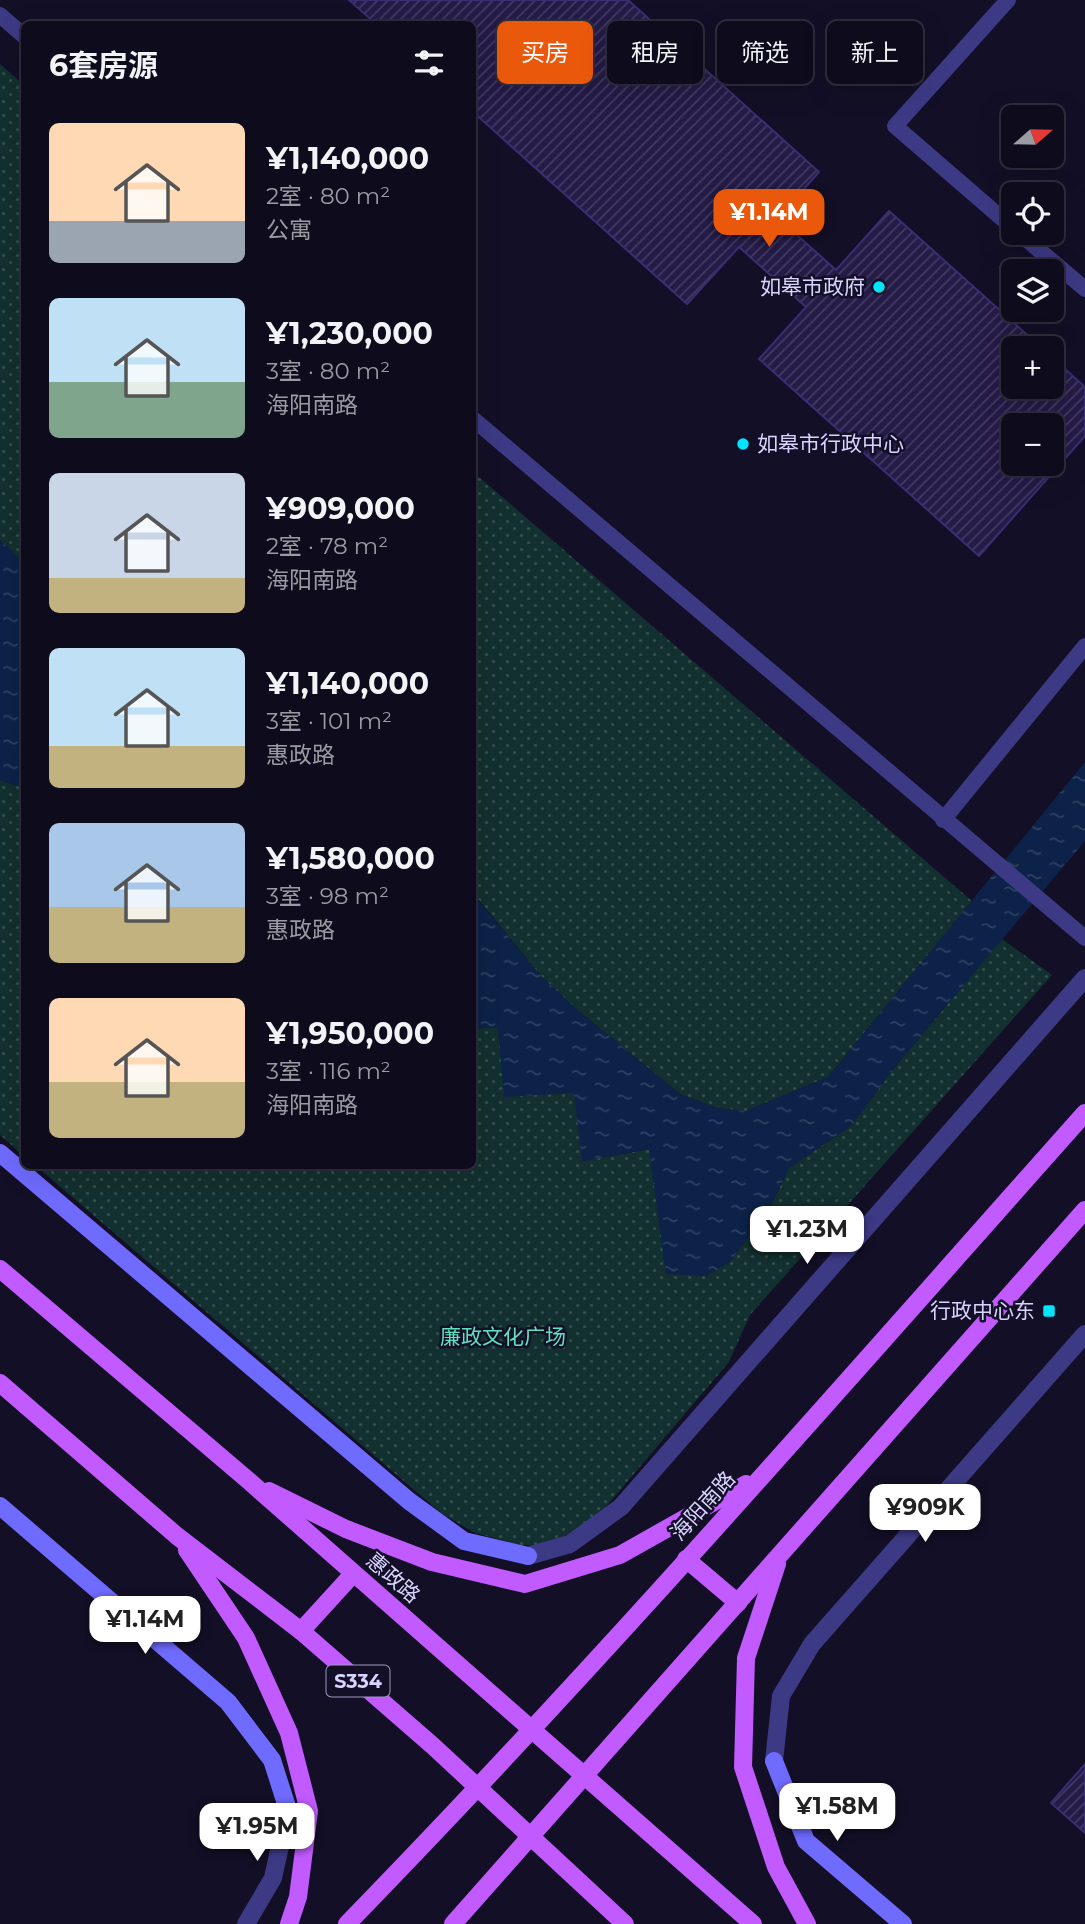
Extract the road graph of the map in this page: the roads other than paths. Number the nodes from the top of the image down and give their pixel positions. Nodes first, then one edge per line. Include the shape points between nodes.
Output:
1 (1008, 0) edge
2 (0, 15) edge
3 (21, 33) edge
4 (1001, 218) edge
5 (1033, 245) edge
6 (1085, 289) edge
7 (476, 421) edge
8 (1085, 646) edge
9 (943, 820) junction
10 (1085, 938) edge
11 (1085, 978) edge
12 (1085, 1113) edge
13 (0, 1153) edge
14 (1085, 1210) edge
15 (0, 1269) edge
16 (1085, 1334) edge
17 (0, 1383) edge
18 (762, 1476) junction
19 (249, 1481) junction
20 (0, 1506) edge
21 (177, 1536) junction
22 (528, 1556) joint
23 (780, 1556) junction
24 (686, 1559) junction
25 (354, 1574) junction
26 (738, 1603) junction
27 (301, 1631) junction
28 (531, 1728) junction
29 (774, 1761) joint
30 (584, 1778) junction
31 (477, 1788) junction
32 (288, 1810) joint
33 (530, 1838) junction
34 (246, 1924) edge
35 (289, 1924) edge
36 (347, 1924) edge
37 (453, 1924) edge
38 (625, 1924) edge
39 (753, 1924) edge
40 (807, 1924) edge
41 (902, 1924) edge

1 - 4 lane via 895,126
2 - 3 lane
5 - 6 lane
7 - 9 lane
8 - 9 lane
9 - 10 lane
11 - 22 street via 621,1507 570,1544
12 - 18 main road, 海阳南路
13 - 22 main road via 409,1502 464,1541
14 - 23 main road
15 - 19 main road, 惠政路
16 - 29 street via 812,1644 781,1696
17 - 21 main road, S334
18 - 19 main road via 620,1555 525,1584 432,1562 346,1529
18 - 24 main road, 海阳南路
19 - 25 main road, 惠政路
20 - 32 main road via 228,1702 272,1760
21 - 27 main road, S334
21 - 35 main road via 246,1638 289,1733 309,1811 298,1897
23 - 26 main road
23 - 40 main road via 746,1658 743,1766 776,1867
24 - 26 main road
24 - 28 main road, 海阳南路
25 - 27 main road
25 - 28 main road, 惠政路
26 - 30 main road
27 - 31 main road, S334
28 - 30 main road, 惠政路
28 - 31 main road, 海阳南路
29 - 41 main road via 806,1841
30 - 33 main road
30 - 39 main road, 惠政路
31 - 33 main road, S334
31 - 36 main road, 海阳南路
32 - 34 street via 273,1878
33 - 37 main road
33 - 38 main road, S334

